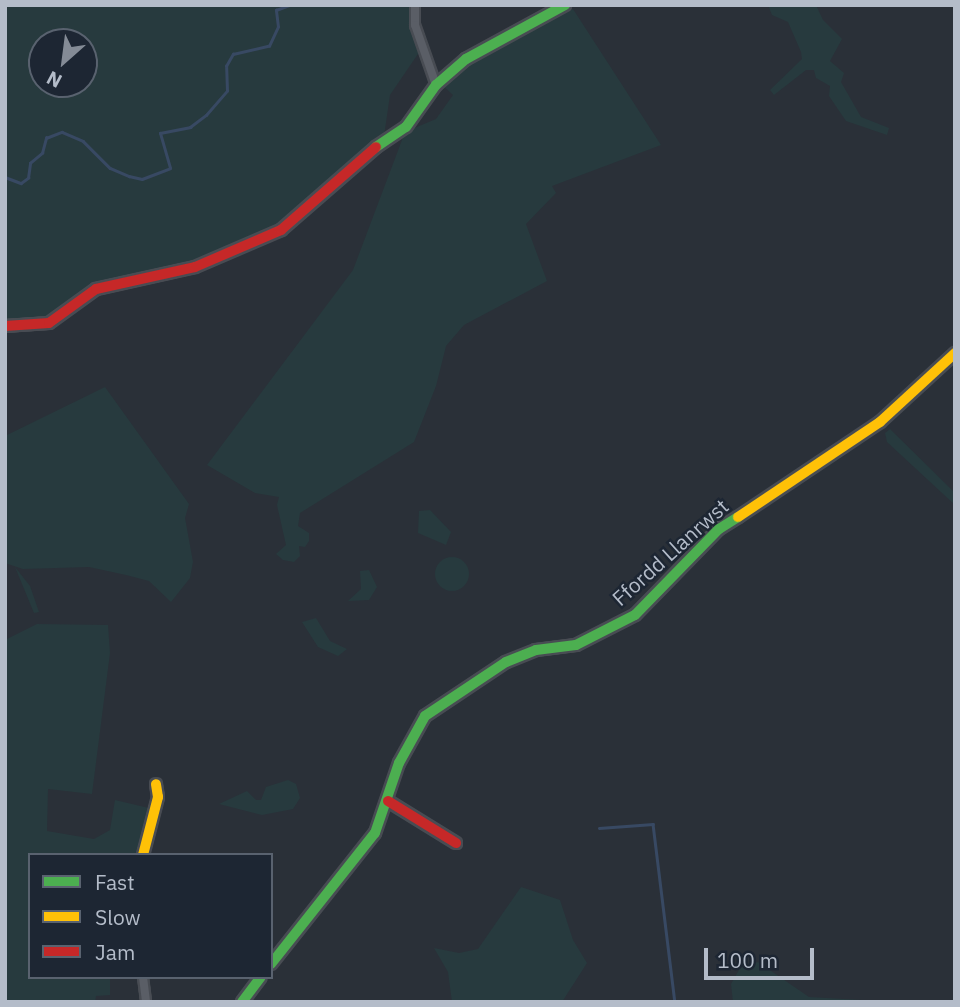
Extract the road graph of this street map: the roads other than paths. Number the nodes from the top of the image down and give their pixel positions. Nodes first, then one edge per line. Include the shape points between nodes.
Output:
1 (415, 5) edge
2 (565, 5) edge
3 (436, 85) junction
4 (5, 326) edge
5 (955, 353) edge
6 (156, 784) dead end
7 (388, 801) junction
8 (456, 843) dead end
9 (144, 853) edge
10 (273, 961) edge
11 (143, 979) edge
12 (259, 979) edge
13 (146, 1002) edge
14 (242, 1002) edge

1 - 3 street via 415,25
2 - 3 main road via 466,59
3 - 4 main road via 406,127 384,140 281,230 195,267 96,289 49,323
5 - 7 main road, Ffordd Llanrwst via 880,422 719,529 635,615 576,645 519,656 440,704 417,726
6 - 9 main road via 158,797
7 - 8 main road
7 - 10 main road, Ffordd Llanrwst via 375,833
11 - 13 street
12 - 14 main road

